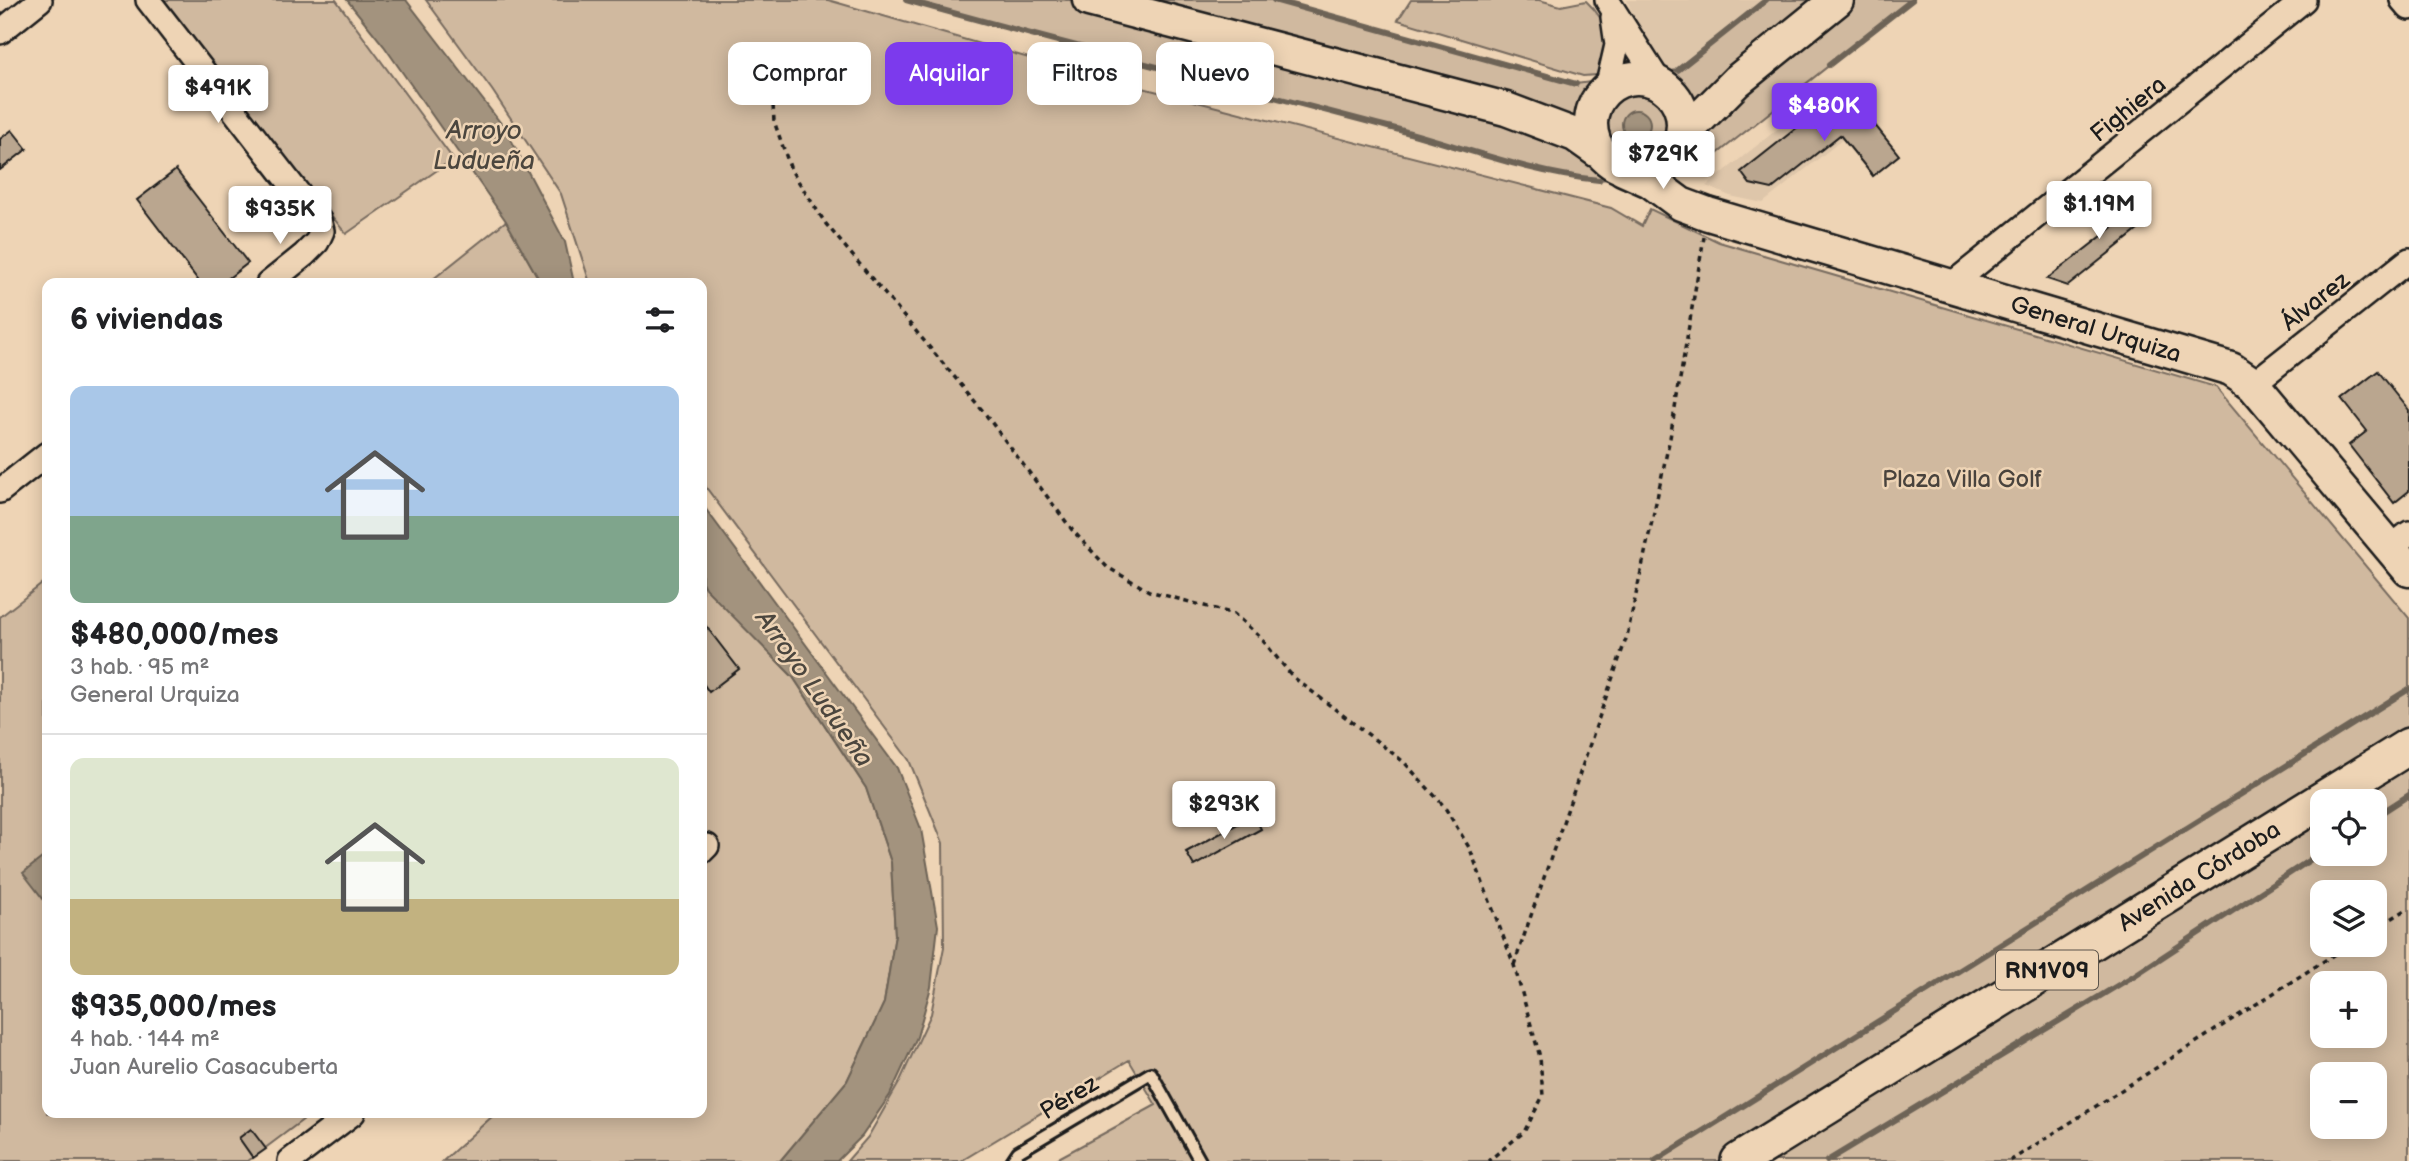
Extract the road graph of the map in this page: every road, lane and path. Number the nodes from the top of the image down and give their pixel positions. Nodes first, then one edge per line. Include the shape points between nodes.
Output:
1 (40, 0) edge
2 (148, 0) edge
3 (1089, 0) edge
4 (1838, 0) edge
5 (2304, 0) edge
6 (2402, 0) edge
7 (1608, 1) edge
8 (2409, 8) edge
9 (0, 32) edge
10 (1757, 65) junction
11 (1663, 86) junction
12 (1602, 93) junction
13 (773, 105) edge
14 (1506, 109) junction
15 (1680, 141) junction
16 (1611, 160) junction
17 (1705, 212) junction
18 (2409, 260) edge
19 (275, 278) edge
20 (1951, 285) junction
21 (2253, 384) junction
22 (42, 458) edge
23 (0, 491) edge
24 (2403, 550) edge
25 (2409, 746) edge
26 (2409, 908) edge
27 (2387, 922) edge
28 (2329, 957) edge
29 (1514, 965) junction
30 (346, 1118) edge
31 (290, 1161) edge
32 (1012, 1161) edge
33 (1200, 1161) edge
34 (1488, 1161) edge
35 (1739, 1161) edge
36 (2010, 1161) edge

1 - 9 street
2 - 19 street via 307,203 322,231 304,255
3 - 14 main road, General Urquiza
4 - 10 main road
5 - 20 street, Fighiera
6 - 8 street
7 - 11 street
7 - 12 street via 1617,45
10 - 11 main road via 1709,88 1689,92
10 - 15 main road
11 - 12 main road via 1633,78
11 - 15 main road via 1681,111
12 - 14 main road, General Urquiza via 1554,110
12 - 16 main road via 1590,126
13 - 29 path via 791,170 827,224 983,411 1073,531 1107,568 1149,591 1234,614 1293,677 1404,762 1444,806 1470,849
14 - 16 main road, General Urquiza via 1575,135
15 - 16 main road via 1654,167 1640,170
15 - 17 main road via 1678,175 1691,201
16 - 17 main road, General Urquiza via 1681,204
17 - 20 main road, General Urquiza
17 - 29 path via 1670,438 1627,636
18 - 21 street, Álvarez
20 - 21 main road, General Urquiza via 2231,369
21 - 24 main road, General Urquiza
22 - 23 street
25 - 35 main road, Avenida Córdoba / RN1V09
26 - 27 path
28 - 36 path
29 - 34 path via 1540,1057 1543,1096 1524,1132
30 - 31 street
32 - 33 lane, Pérez via 1018,1152 1151,1073

